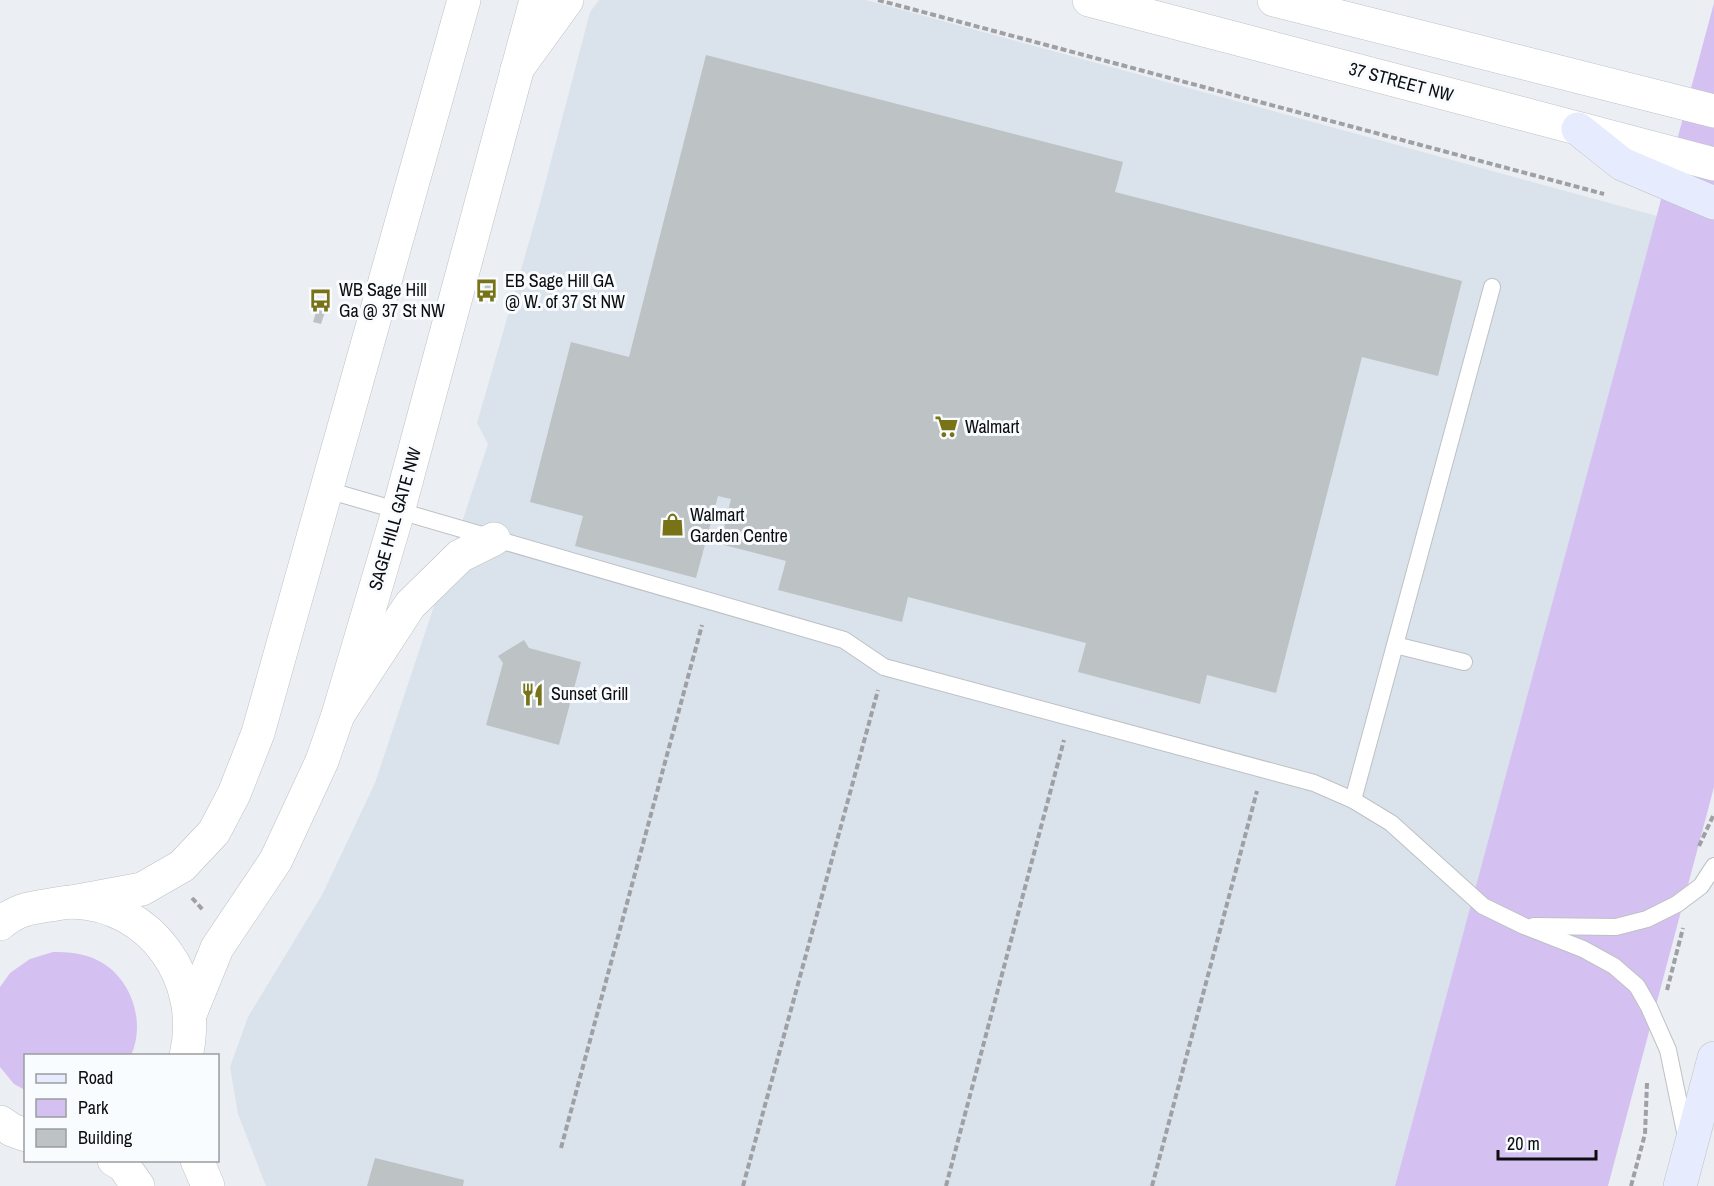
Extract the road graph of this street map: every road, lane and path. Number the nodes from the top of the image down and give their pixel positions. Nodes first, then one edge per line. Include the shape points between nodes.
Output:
1 (464, 0) edge
2 (536, 0) edge
3 (567, 0) edge
4 (878, 0) edge
5 (1089, 0) edge
6 (1274, 0) edge
7 (517, 69) junction
8 (1714, 111) edge
9 (1578, 129) junction
10 (1714, 164) edge
11 (1605, 194) dead end
12 (1714, 203) edge
13 (1492, 287) dead end
14 (327, 490) junction
15 (398, 512) junction
16 (494, 539) junction
17 (709, 600) junction
18 (1395, 645) junction
19 (1464, 662) dead end
20 (878, 690) dead end
21 (338, 716) junction
22 (1064, 739) dead end
23 (1258, 787) dead end
24 (1353, 800) junction
25 (1714, 866) edge
26 (72, 902) junction
27 (4, 915) edge
28 (1524, 926) junction
29 (1683, 926) dead end
30 (1668, 990) dead end
31 (190, 1012) junction
32 (186, 1054) edge
33 (1714, 1058) edge
34 (1647, 1077) dead end
35 (561, 1148) dead end
36 (1689, 1149) junction
37 (116, 1162) edge
38 (197, 1162) edge
39 (138, 1186) edge
40 (208, 1186) edge
41 (743, 1186) edge
42 (946, 1186) edge
43 (1152, 1186) edge
44 (1631, 1186) edge
45 (1680, 1186) edge

1 - 14 street
2 - 7 street, SAGE HILL GATE NW
3 - 7 street
4 - 11 path
5 - 9 street, 37 STREET NW
6 - 8 street
7 - 15 street, SAGE HILL GATE NW
9 - 10 street, 37 STREET NW
9 - 12 main road via 1622,164
13 - 18 lane
14 - 15 lane
14 - 26 street via 258,733 214,832 182,866 142,889
15 - 16 lane
15 - 21 street, SAGE HILL GATE NW
16 - 17 lane
16 - 21 street via 460,556 410,605
17 - 24 lane via 844,640 884,667 1314,783
17 - 35 path
18 - 19 lane
18 - 24 lane
20 - 41 path
21 - 31 street, SAGE HILL GATE NW via 276,861 217,948
22 - 42 path
23 - 43 path
24 - 28 lane via 1391,823 1483,906
25 - 28 lane via 1701,886 1647,919 1616,927
26 - 27 street
26 - 31 street via 107,908 138,923 164,947 182,977
28 - 36 lane via 1583,949 1614,966 1637,986 1668,1050
29 - 30 path
31 - 32 street
33 - 36 main road
34 - 44 path via 1645,1134
36 - 45 main road
37 - 39 street
38 - 40 street

